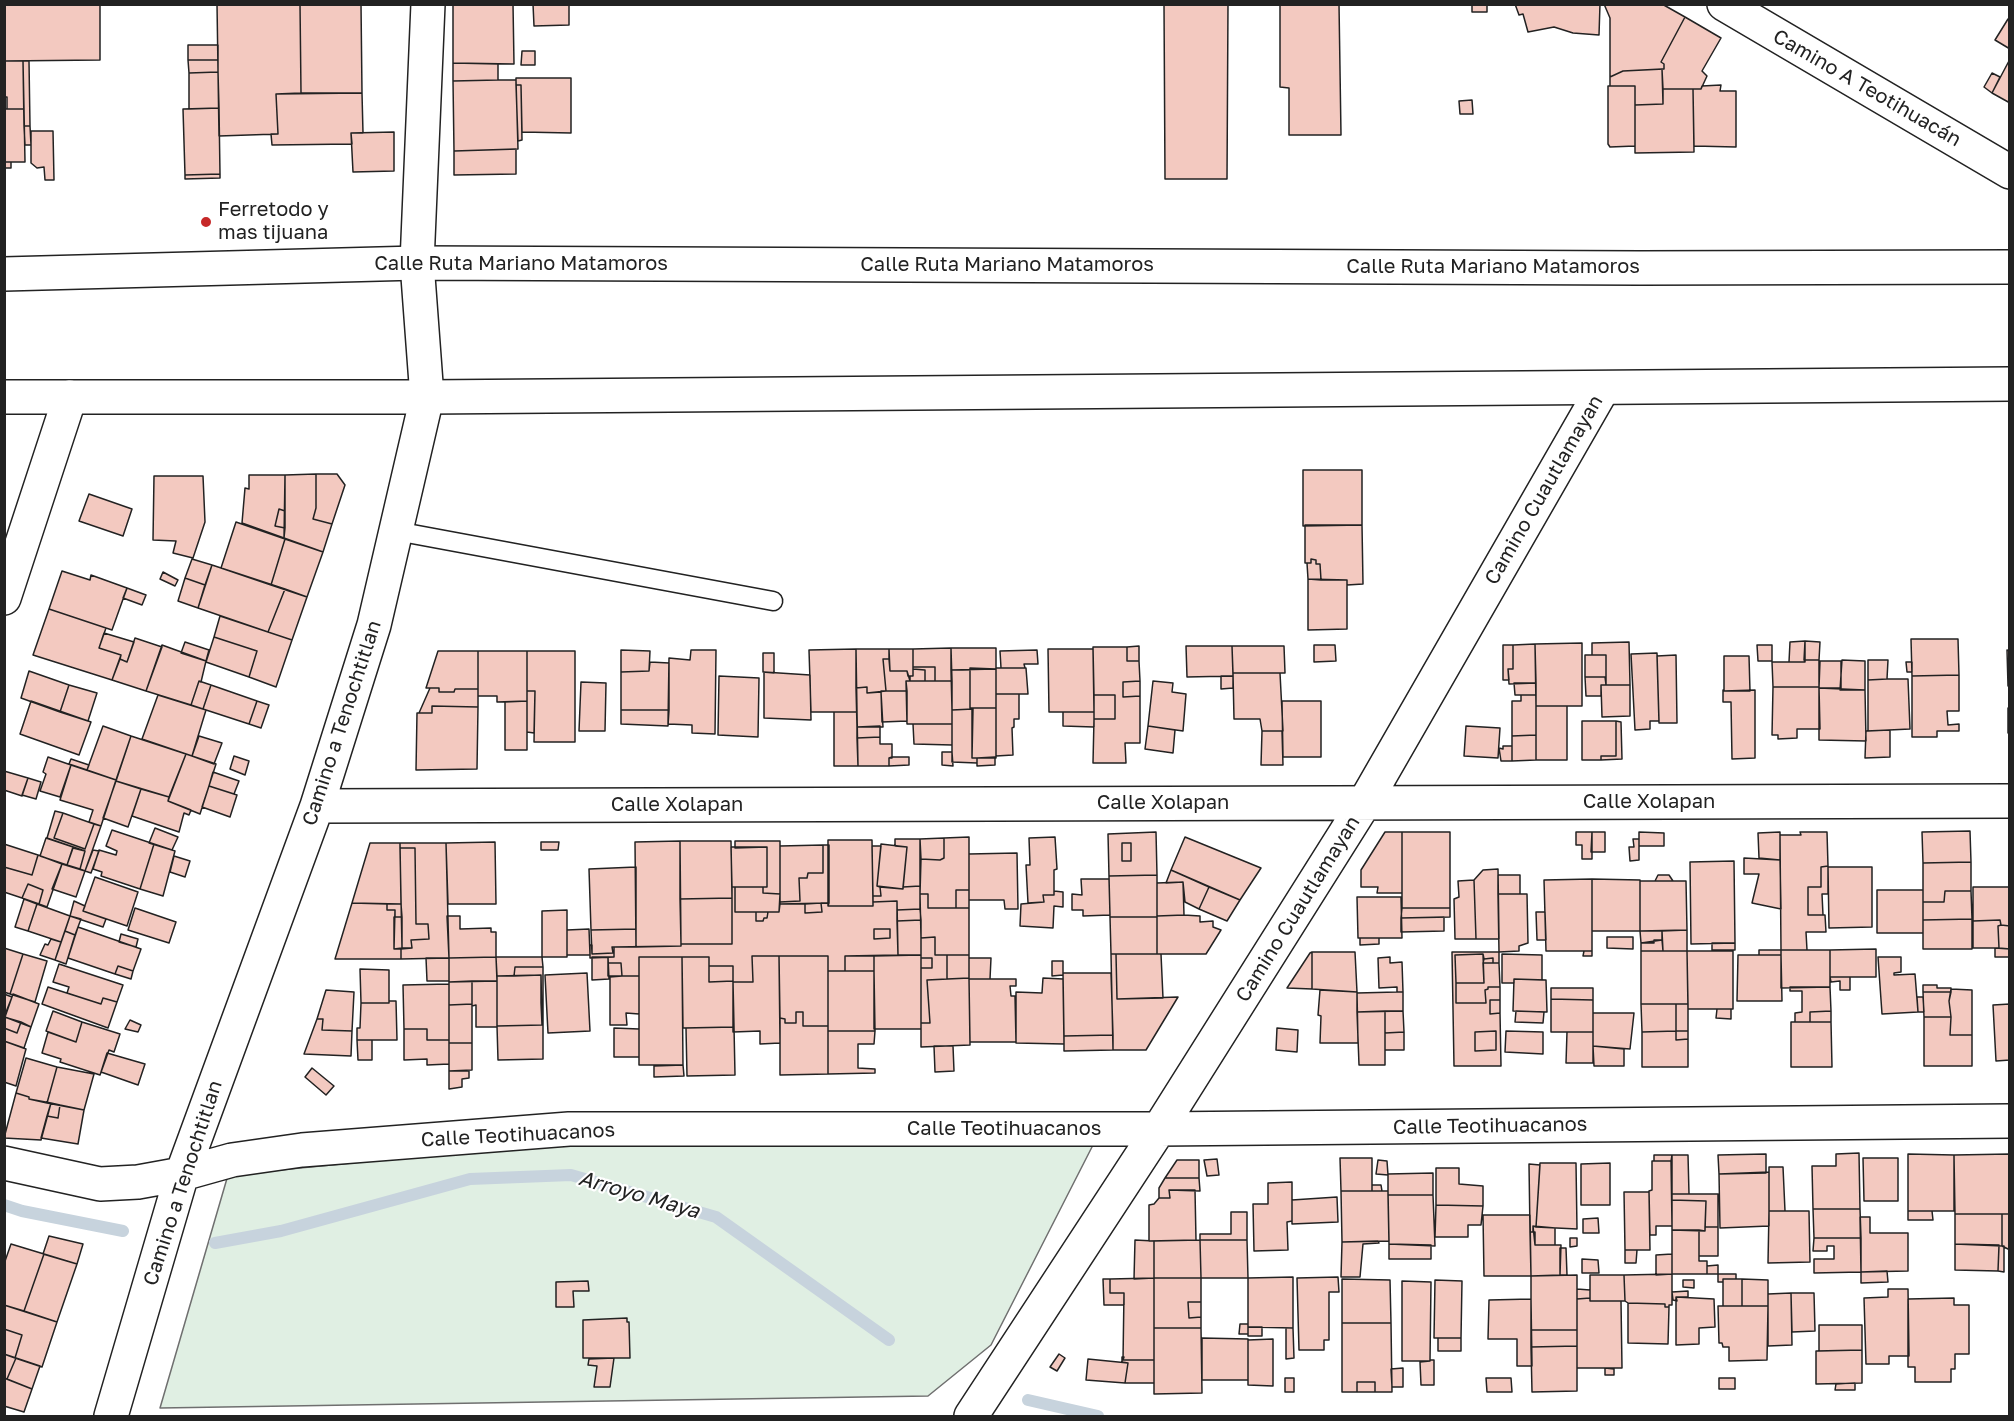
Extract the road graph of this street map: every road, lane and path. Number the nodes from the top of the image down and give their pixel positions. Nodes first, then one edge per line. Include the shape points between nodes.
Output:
1 (428, 4) edge
2 (1724, 4) edge
3 (2010, 172) edge
4 (417, 263) junction
5 (2010, 267) edge
6 (4, 274) edge
7 (2010, 384) edge
8 (1603, 388) junction
9 (4, 397) edge
10 (70, 397) junction
11 (427, 397) junction
12 (396, 531) junction
13 (4, 598) edge
14 (773, 601) dead end
15 (2010, 801) edge
16 (1365, 802) junction
17 (317, 806) junction
18 (2010, 1121) edge
19 (1159, 1129) junction
20 (4, 1164) edge
21 (182, 1174) junction
22 (111, 1416) edge
23 (971, 1416) edge

1 - 4 street, Camino a Tenochtitlan
2 - 3 street, Camino A Teotihuacán
4 - 5 street, Calle Ruta Mariano Matamoros
4 - 6 street, Calle Ruta Mariano Matamoros
4 - 11 street, Camino a Tenochtitlan
7 - 8 street
8 - 11 street
8 - 16 street, Camino Cuautlamayan
9 - 10 street
10 - 11 street
10 - 13 street
11 - 12 street, Camino a Tenochtitlan
12 - 14 lane
12 - 17 street, Camino a Tenochtitlan via 374,625
15 - 16 street, Calle Xolapan
16 - 17 street, Calle Xolapan
16 - 19 street, Camino Cuautlamayan
17 - 21 street, Camino a Tenochtitlan
18 - 19 street, Calle Teotihuacanos
19 - 21 street, Calle Teotihuacanos via 568,1129 302,1150 232,1160
19 - 23 street, Camino Cuautlamayan
20 - 21 street, Calle Teotihuacanos via 100,1184
21 - 22 street, Camino a Tenochtitlan

